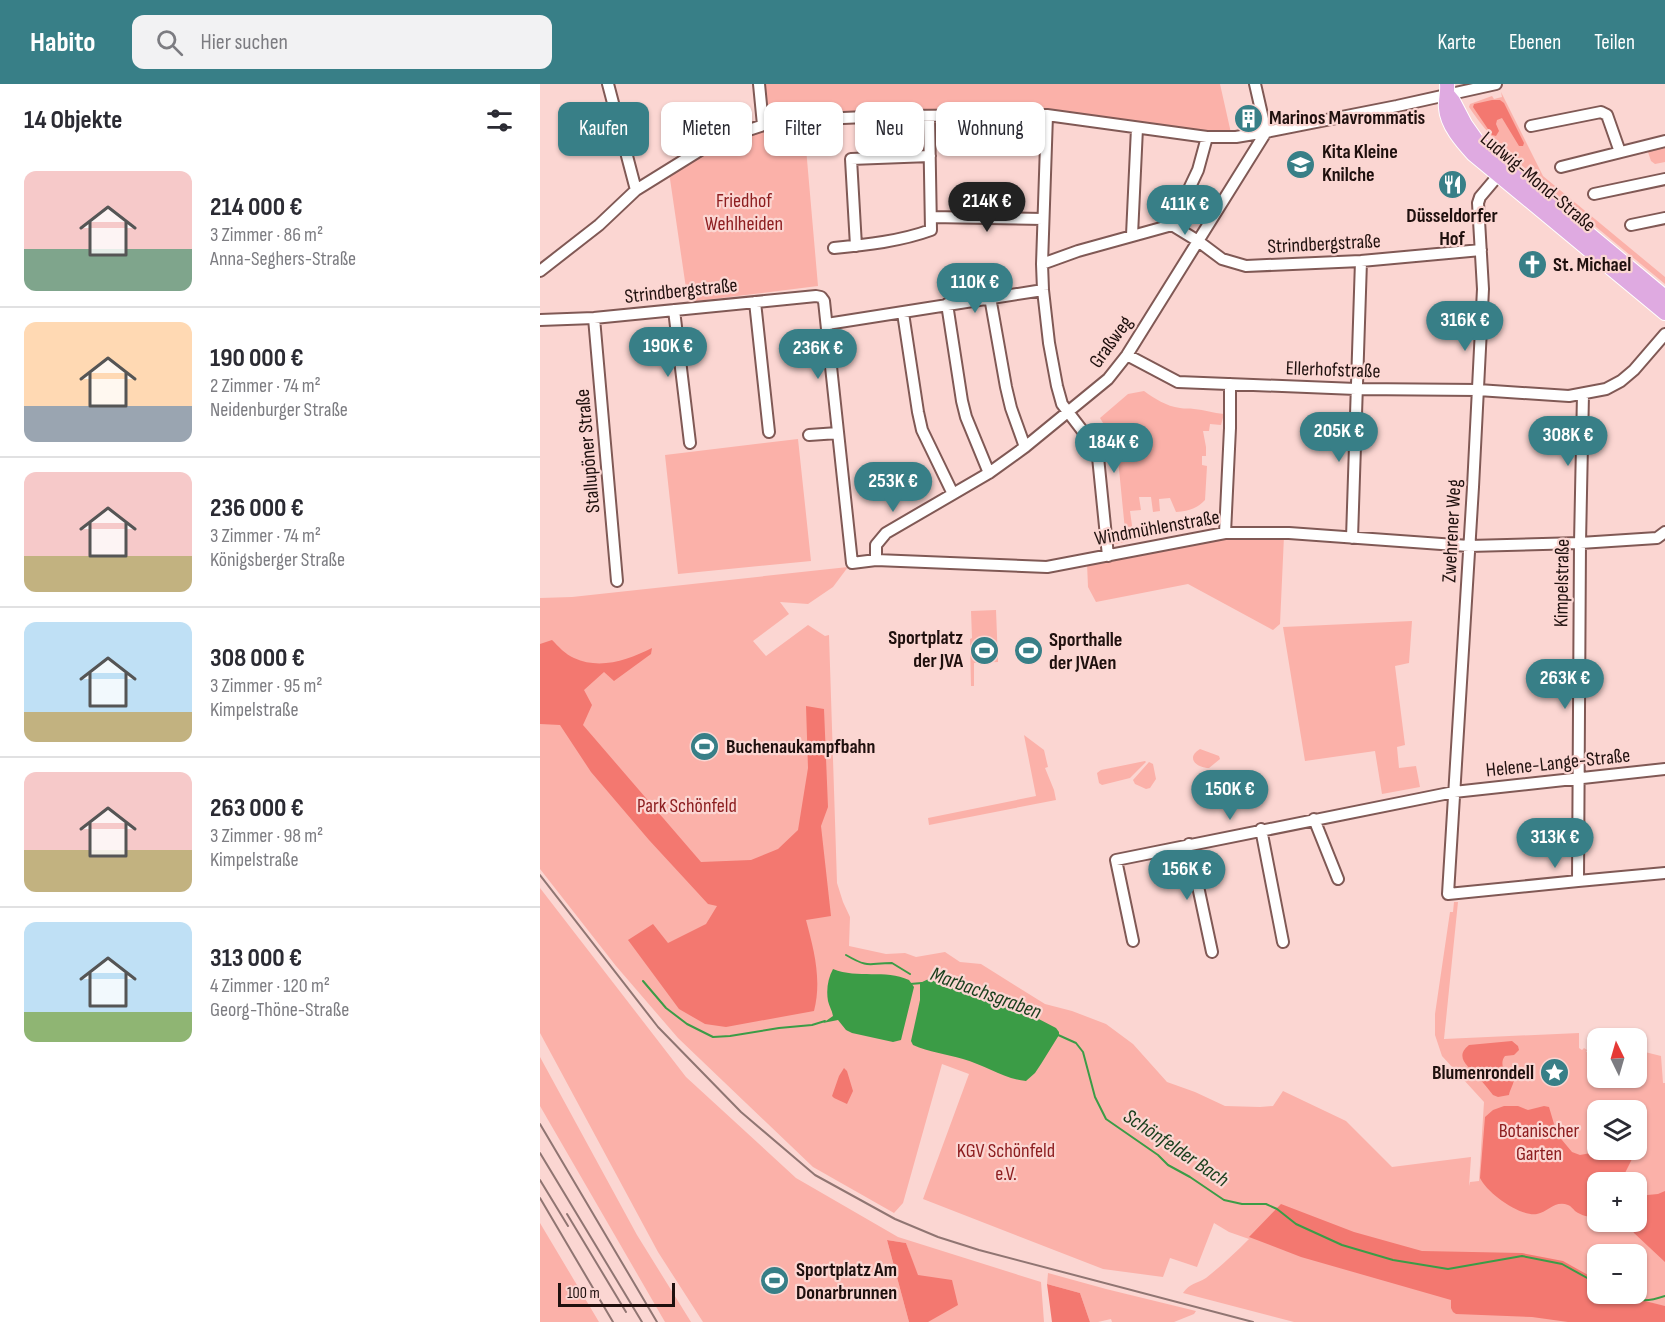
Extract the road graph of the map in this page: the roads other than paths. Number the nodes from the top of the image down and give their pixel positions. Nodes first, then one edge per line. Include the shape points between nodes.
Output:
1 (608, 84) edge
2 (759, 84) edge
3 (1255, 84) edge
4 (1496, 84) edge
5 (1447, 90) edge
6 (1047, 115) junction
7 (929, 117) junction
8 (763, 125) junction
9 (1531, 126) dead end
10 (1137, 128) junction
11 (1266, 132) junction
12 (1207, 137) junction
13 (1665, 141) edge
14 (1620, 152) junction
15 (930, 156) junction
16 (1561, 167) dead end
17 (1502, 171) junction
18 (1665, 179) edge
19 (636, 190) junction
20 (1594, 194) dead end
21 (931, 218) junction
22 (1665, 218) edge
23 (1043, 219) junction
24 (1172, 225) junction
25 (1631, 225) dead end
26 (1132, 235) junction
27 (1198, 241) junction
28 (856, 246) junction
29 (834, 248) dead end
30 (1481, 250) junction
31 (1360, 261) junction
32 (1042, 264) junction
33 (540, 271) edge
34 (1043, 290) junction
35 (990, 297) junction
36 (1665, 297) edge
37 (755, 302) junction
38 (947, 304) junction
39 (674, 310) junction
40 (903, 313) junction
41 (1665, 313) edge
42 (594, 318) junction
43 (540, 320) edge
44 (827, 324) junction
45 (1665, 334) edge
46 (1126, 355) junction
47 (1230, 384) junction
48 (1356, 389) junction
49 (1478, 390) junction
50 (1584, 394) junction
51 (1068, 412) junction
52 (769, 432) dead end
53 (838, 433) junction
54 (809, 435) dead end
55 (690, 443) dead end
56 (1025, 447) junction
57 (989, 473) junction
58 (953, 494) junction
59 (1665, 532) edge
60 (1226, 533) junction
61 (1352, 538) junction
62 (1580, 543) junction
63 (1469, 546) junction
64 (1108, 556) junction
65 (876, 560) junction
66 (617, 581) dead end
67 (1665, 769) edge
68 (1579, 778) junction
69 (1454, 792) junction
70 (1314, 819) junction
71 (1261, 829) junction
72 (1190, 844) junction
73 (1665, 873) edge
74 (1338, 879) dead end
75 (1578, 881) junction
76 (1133, 940) dead end
77 (1283, 942) dead end
78 (1212, 952) dead end

1 - 19 street
2 - 8 street
3 - 11 street
4 - 5 street
5 - 11 street
5 - 17 main road, Ludwig-Mond-Straße via 1446,112 1462,142
6 - 7 street
6 - 10 street
6 - 23 street
7 - 8 street via 776,121
7 - 15 street
8 - 19 street via 715,141
9 - 14 street via 1601,112 1607,115
10 - 12 street
10 - 26 street
11 - 12 street
11 - 27 street, Graßweg
12 - 24 street via 1198,170
13 - 14 street
14 - 16 street
15 - 21 street
15 - 28 street via 851,159
17 - 30 street, Zwehrener Weg via 1478,203
17 - 36 main road, Ludwig-Mond-Straße
17 - 41 main road, Ludwig-Mond-Straße
18 - 20 street
19 - 33 street
21 - 23 street
21 - 28 street via 931,231
22 - 25 street
23 - 32 street
24 - 26 street
24 - 27 street, Strindbergstraße
26 - 32 street
27 - 31 street, Strindbergstraße via 1222,260 1246,266
27 - 46 street, Graßweg
28 - 29 street
30 - 31 street, Strindbergstraße
30 - 49 street, Zwehrener Weg
31 - 48 street
32 - 34 street
34 - 35 street
34 - 51 street via 1057,386
35 - 38 street
35 - 56 street via 1006,387
37 - 39 street, Strindbergstraße
37 - 44 street, Strindbergstraße via 821,297
37 - 52 street
38 - 40 street
38 - 57 street via 962,401
39 - 42 street, Strindbergstraße
39 - 55 street
40 - 44 street
40 - 58 street via 922,430
42 - 43 street, Strindbergstraße
42 - 66 street, Stallupöner Straße
44 - 53 street
45 - 50 street, Ellerhofstraße via 1621,381
46 - 47 street, Ellerhofstraße via 1178,382
46 - 51 street, Graßweg via 1108,379
47 - 48 street, Ellerhofstraße
47 - 60 street
48 - 49 street, Ellerhofstraße
48 - 61 street
49 - 50 street, Ellerhofstraße via 1557,396
49 - 63 street, Zwehrener Weg
50 - 62 street, Kimpelstraße
51 - 56 street, Graßweg
51 - 64 street via 1098,457
53 - 54 street
53 - 65 street, Windmühlenstraße via 852,563
56 - 57 street, Graßweg
57 - 58 street, Graßweg
58 - 65 street, Graßweg via 886,533 876,545
59 - 62 street, Windmühlenstraße via 1657,538
60 - 61 street, Windmühlenstraße
60 - 64 street, Windmühlenstraße
61 - 63 street, Windmühlenstraße
62 - 63 street, Windmühlenstraße
62 - 68 street, Kimpelstraße
63 - 69 street, Zwehrener Weg
64 - 65 street, Windmühlenstraße via 1047,567
67 - 68 street, Helene-Lange-Straße
68 - 69 street, Helene-Lange-Straße
68 - 75 street, Kimpelstraße
69 - 70 street, Helene-Lange-Straße
69 - 75 street, Zwehrener Weg via 1448,894
70 - 71 street, Helene-Lange-Straße
70 - 74 street
71 - 72 street, Helene-Lange-Straße
71 - 77 street
72 - 76 street, Helene-Lange-Straße via 1116,860
72 - 78 street
73 - 75 street

